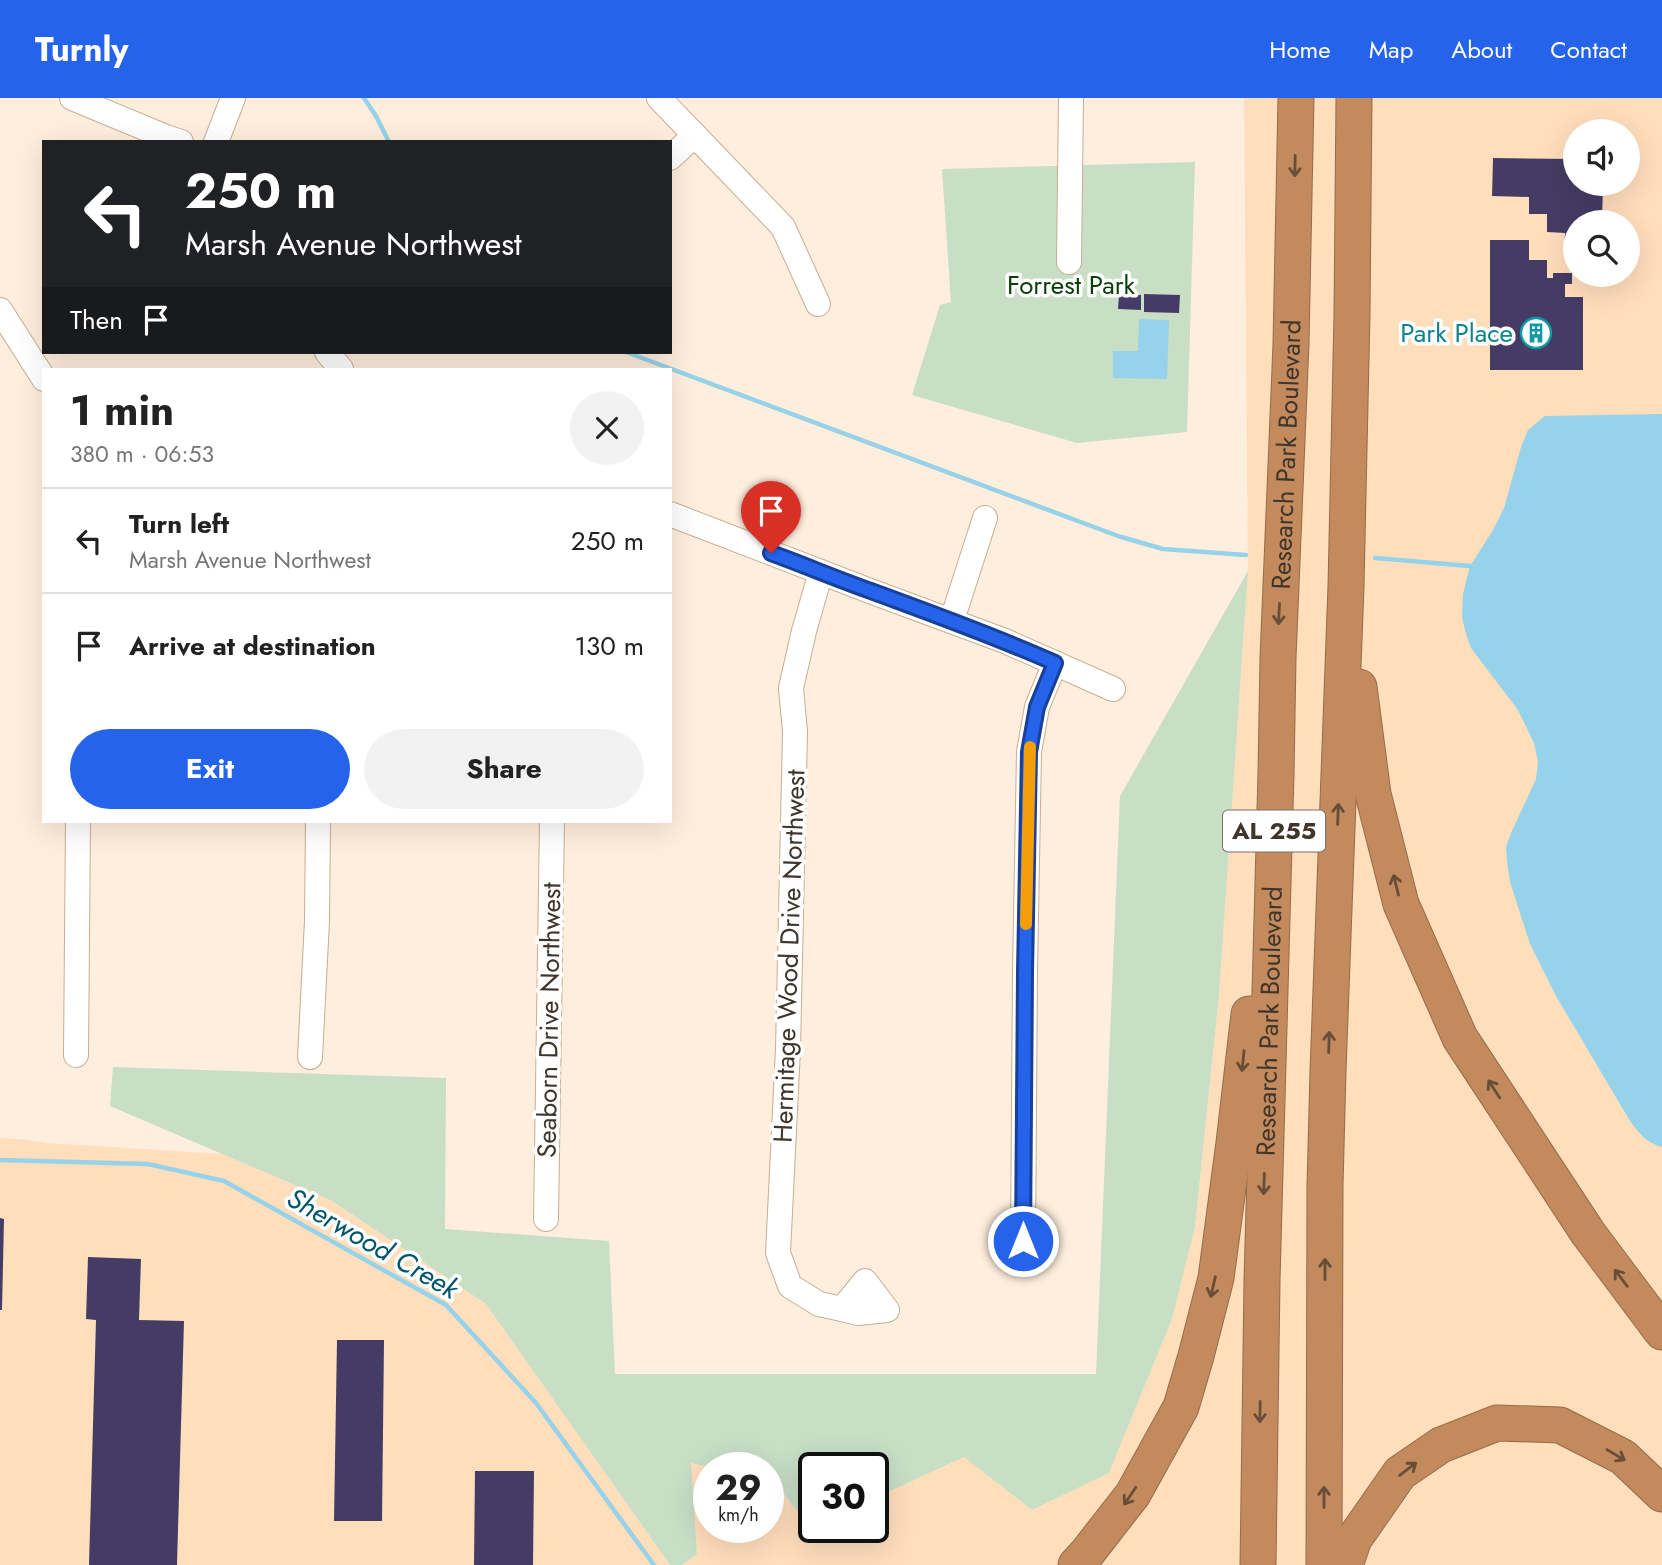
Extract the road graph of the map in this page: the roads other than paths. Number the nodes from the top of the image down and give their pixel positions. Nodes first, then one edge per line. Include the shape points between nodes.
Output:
1 (72, 98) edge
2 (233, 98) edge
3 (659, 98) edge
4 (1071, 98) edge
5 (1296, 98) edge
6 (1354, 98) edge
7 (695, 135) junction
8 (175, 140) edge
9 (217, 140) edge
10 (672, 156) edge
11 (1069, 262) dead end
12 (818, 304) dead end
13 (0, 310) edge
14 (329, 354) edge
15 (340, 368) edge
16 (42, 376) edge
17 (672, 515) edge
18 (985, 518) dead end
19 (821, 572) junction
20 (1346, 586) junction
21 (951, 620) junction
22 (1055, 663) junction
23 (1113, 689) dead end
24 (1276, 774) junction
25 (78, 823) edge
26 (318, 823) edge
27 (552, 823) edge
28 (76, 1055) dead end
29 (310, 1057) dead end
30 (546, 1219) dead end
31 (1023, 1241) dead end
32 (842, 1309) dead end
33 (1662, 1332) edge
34 (1662, 1494) edge
35 (1076, 1565) edge
36 (1258, 1565) edge
37 (1324, 1565) edge
38 (1345, 1565) edge

1 - 8 street
2 - 9 street
3 - 7 street
4 - 11 street
5 -> 24 highway, Research Park Boulevard / AL 255
6 - 20 highway, AL 255
7 - 10 street
7 - 12 street via 783,227
13 - 16 street
14 - 15 street
17 - 19 street
18 - 21 street
19 - 21 street
19 - 32 street, Hermitage Wood Drive Northwest via 790,688 794,801 778,1253 790,1286 819,1304
33 -> 20 highway via 1588,1233 1460,1038 1401,904 1373,794
37 -> 20 highway, AL 255 via 1325,1186
21 - 22 street
22 - 23 street
22 - 31 street via 1037,707 1029,752
24 -> 35 highway via 1216,1278 1181,1407 1133,1494
24 -> 36 highway, Research Park Boulevard / AL 255
25 - 28 street
26 - 29 street
27 - 30 street, Seaborn Drive Northwest
38 -> 34 highway via 1354,1539 1400,1473 1441,1445 1497,1423 1560,1425 1623,1457

